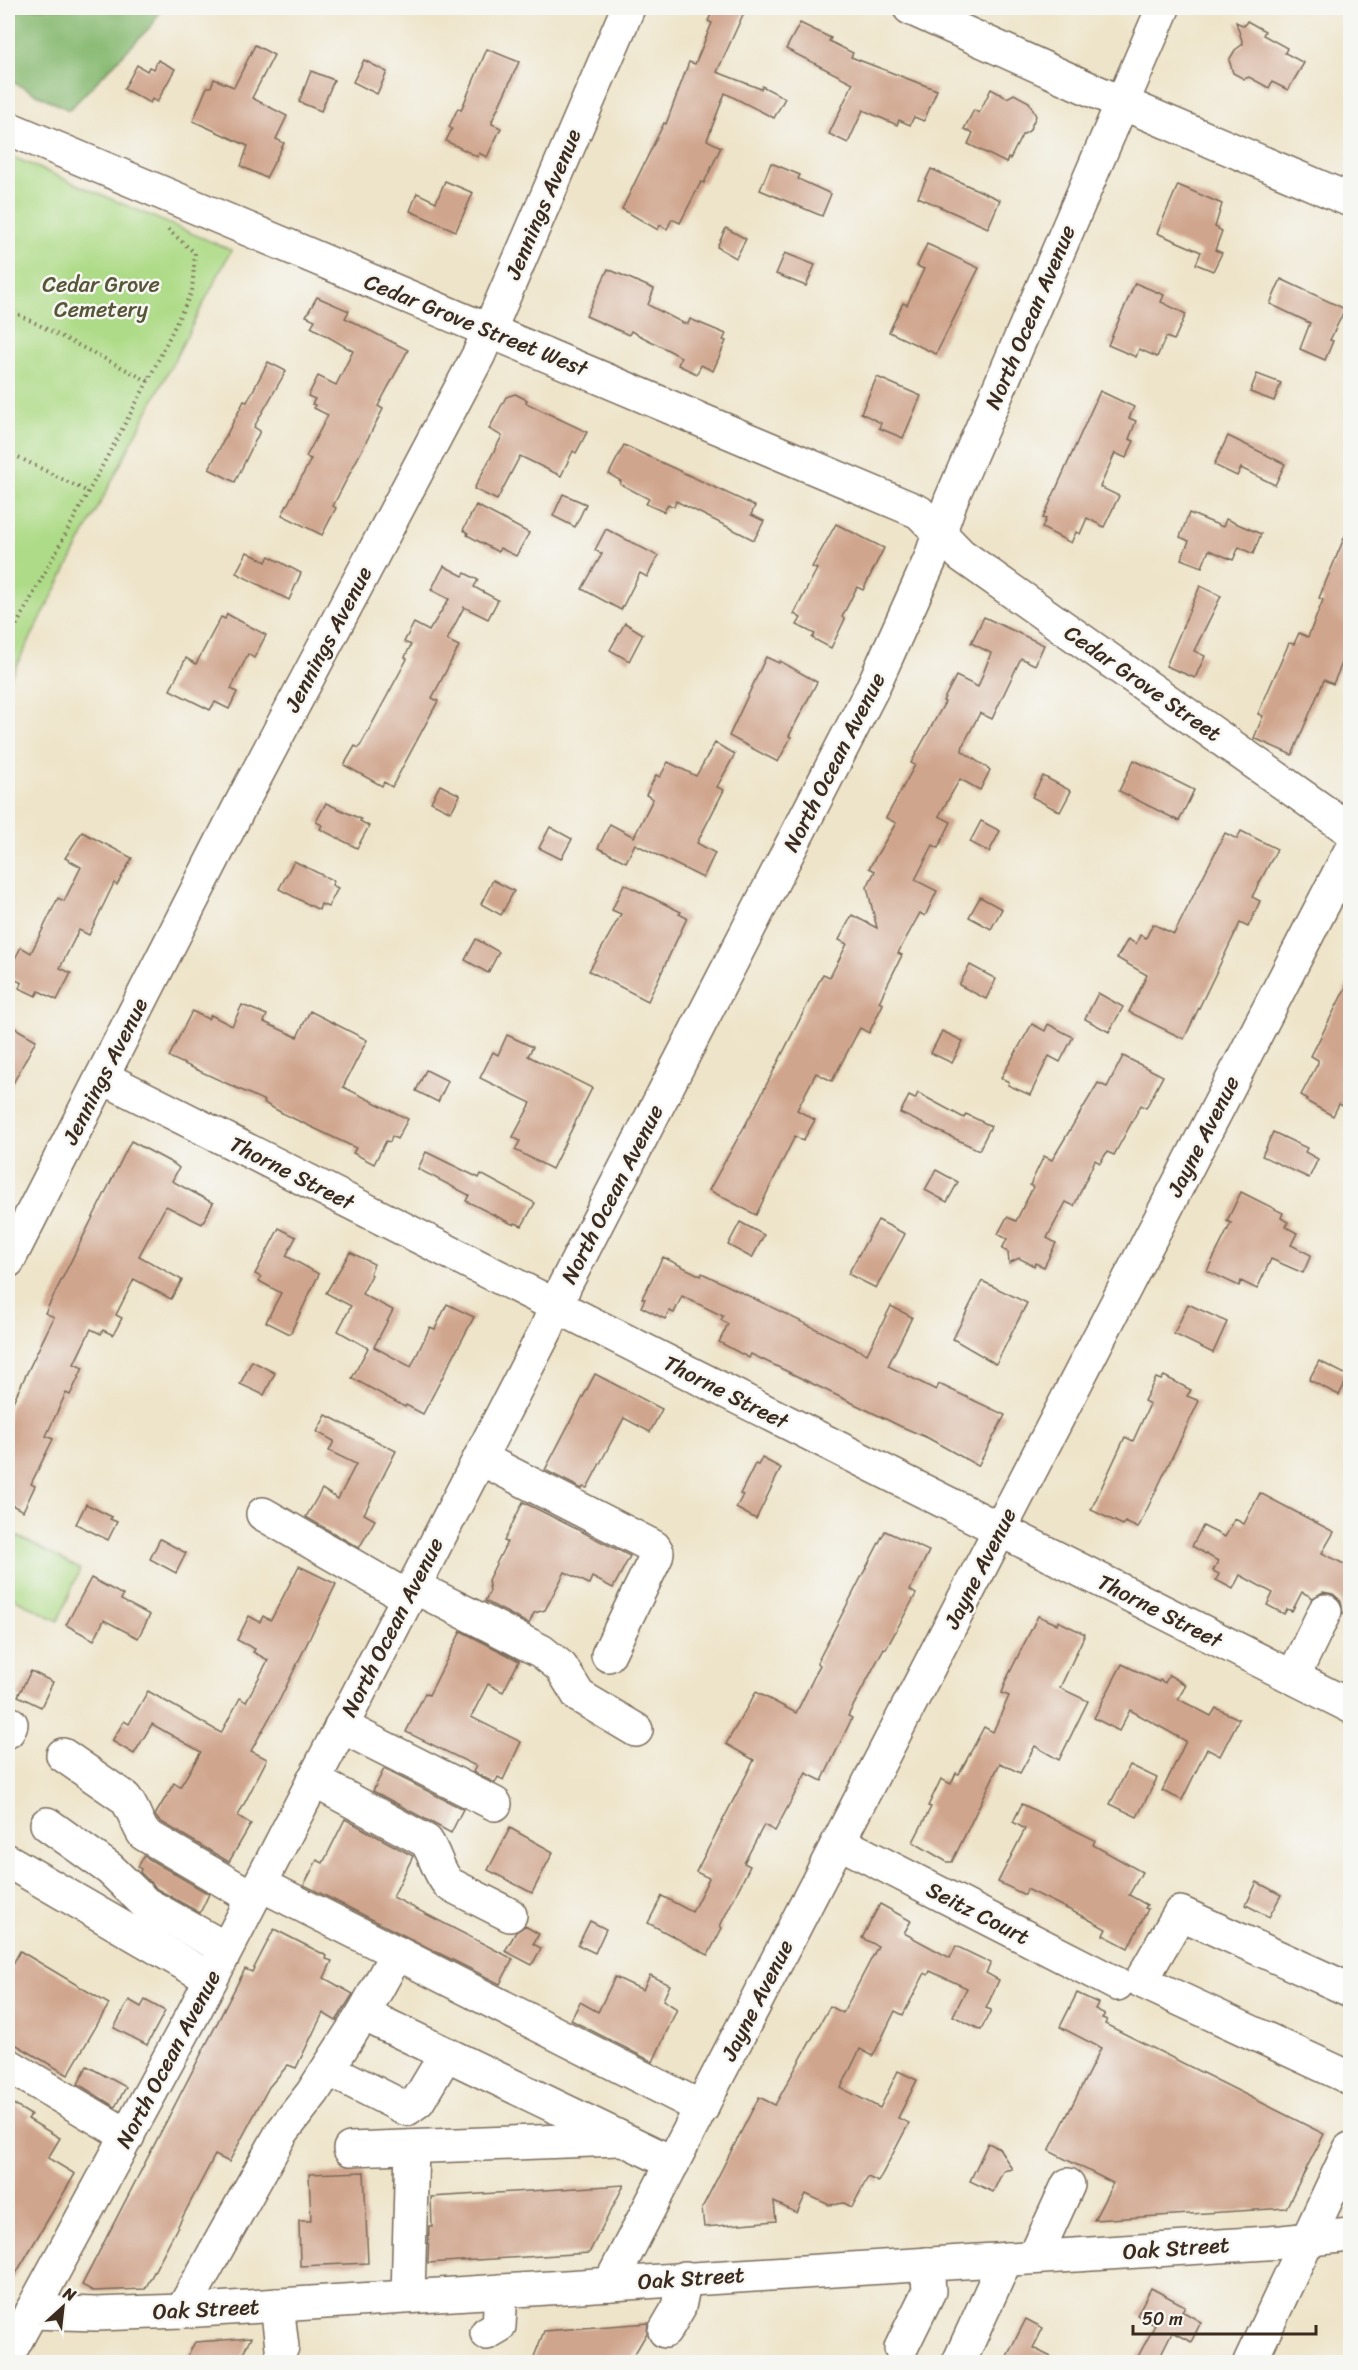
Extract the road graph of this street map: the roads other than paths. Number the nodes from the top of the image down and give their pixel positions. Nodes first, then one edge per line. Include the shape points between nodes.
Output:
1 (628, 8) edge
2 (909, 8) edge
3 (1163, 8) edge
4 (1122, 101) junction
5 (8, 128) edge
6 (1350, 200) edge
7 (489, 330) junction
8 (940, 531) junction
9 (1350, 831) edge
10 (1350, 852) edge
11 (102, 1077) junction
12 (8, 1261) edge
13 (556, 1306) junction
14 (480, 1458) junction
15 (263, 1514) dead end
16 (1000, 1530) junction
17 (410, 1591) junction
18 (1325, 1611) dead end
19 (608, 1655) dead end
20 (1293, 1677) junction
21 (1350, 1706) edge
22 (341, 1726) junction
23 (636, 1730) dead end
24 (63, 1755) dead end
25 (313, 1780) junction
26 (495, 1804) dead end
27 (47, 1824) dead end
28 (839, 1842) junction
29 (8, 1861) edge
30 (256, 1891) junction
31 (510, 1915) dead end
32 (226, 1949) junction
33 (396, 1953) junction
34 (211, 1979) junction
35 (1117, 1984) dead end
36 (1350, 1990) edge
37 (363, 2014) junction
38 (446, 2054) junction
39 (8, 2066) edge
40 (327, 2069) junction
41 (1350, 2078) edge
42 (702, 2108) junction
43 (128, 2136) junction
44 (623, 2139) junction
45 (412, 2147) junction
46 (351, 2149) dead end
47 (1350, 2149) edge
48 (673, 2163) junction
49 (1068, 2185) dead end
50 (1350, 2235) edge
51 (1309, 2239) junction
52 (1021, 2258) junction
53 (927, 2264) junction
54 (685, 2278) junction
55 (610, 2284) junction
56 (501, 2291) junction
57 (408, 2296) junction
58 (277, 2305) junction
59 (182, 2311) junction
60 (31, 2312) junction
61 (665, 2331) dead end
62 (487, 2333) dead end
63 (282, 2348) dead end
64 (901, 2348) dead end
65 (8, 2355) edge
66 (959, 2362) edge
67 (1250, 2362) edge

1 - 7 street, Jennings Avenue
2 - 4 street
3 - 4 street, North Ocean Avenue
4 - 6 street
4 - 8 street, North Ocean Avenue
5 - 7 street, Cedar Grove Street West
7 - 8 street, Cedar Grove Street West via 919,512
7 - 11 street, Jennings Avenue
8 - 9 street, Cedar Grove Street via 962,555
8 - 13 street, North Ocean Avenue via 871,691
10 - 16 street, Jayne Avenue
11 - 12 street, Jennings Avenue
11 - 13 street, Thorne Street
13 - 14 street, North Ocean Avenue
13 - 16 street, Thorne Street
14 - 17 street, North Ocean Avenue
14 - 19 street via 654,1547 656,1557
15 - 17 street
16 - 20 street, Thorne Street
16 - 28 street, Jayne Avenue
17 - 22 street, North Ocean Avenue
17 - 23 street via 541,1651 561,1667 579,1696
18 - 20 street
20 - 21 street, Thorne Street
22 - 25 street, North Ocean Avenue
22 - 26 street
24 - 30 street via 125,1798 144,1834
25 - 30 street, North Ocean Avenue
25 - 31 street via 426,1841 449,1884
27 - 32 street via 110,1869 146,1904
28 - 35 street, Seitz Court
28 - 42 street, Jayne Avenue
29 - 34 street
30 - 32 street, North Ocean Avenue
30 - 33 street
32 - 34 street, North Ocean Avenue
33 - 37 street
33 - 42 street
34 - 43 street, North Ocean Avenue
36 - 41 street via 1180,1913 1142,1981
37 - 38 street
37 - 40 street
38 - 40 street via 418,2101 407,2109
38 - 44 street
39 - 43 street
40 - 59 street via 282,2132
42 - 48 street, Jayne Avenue
43 - 60 street, North Ocean Avenue
44 - 45 street
44 - 48 street
45 - 46 street
45 - 57 street
47 - 51 street
48 - 55 street, Jayne Avenue
49 - 52 street
50 - 51 street, Oak Street
51 - 52 street, Oak Street
51 - 67 street
52 - 53 street, Oak Street
52 - 66 street
53 - 54 street, Oak Street
53 - 64 street via 929,2291
54 - 55 street, Oak Street
54 - 61 street via 679,2307
55 - 56 street, Oak Street
56 - 57 street, Oak Street
56 - 62 street via 499,2326
57 - 58 street, Oak Street
58 - 59 street, Oak Street
58 - 63 street
59 - 60 street, Oak Street
60 - 65 street, North Ocean Avenue

